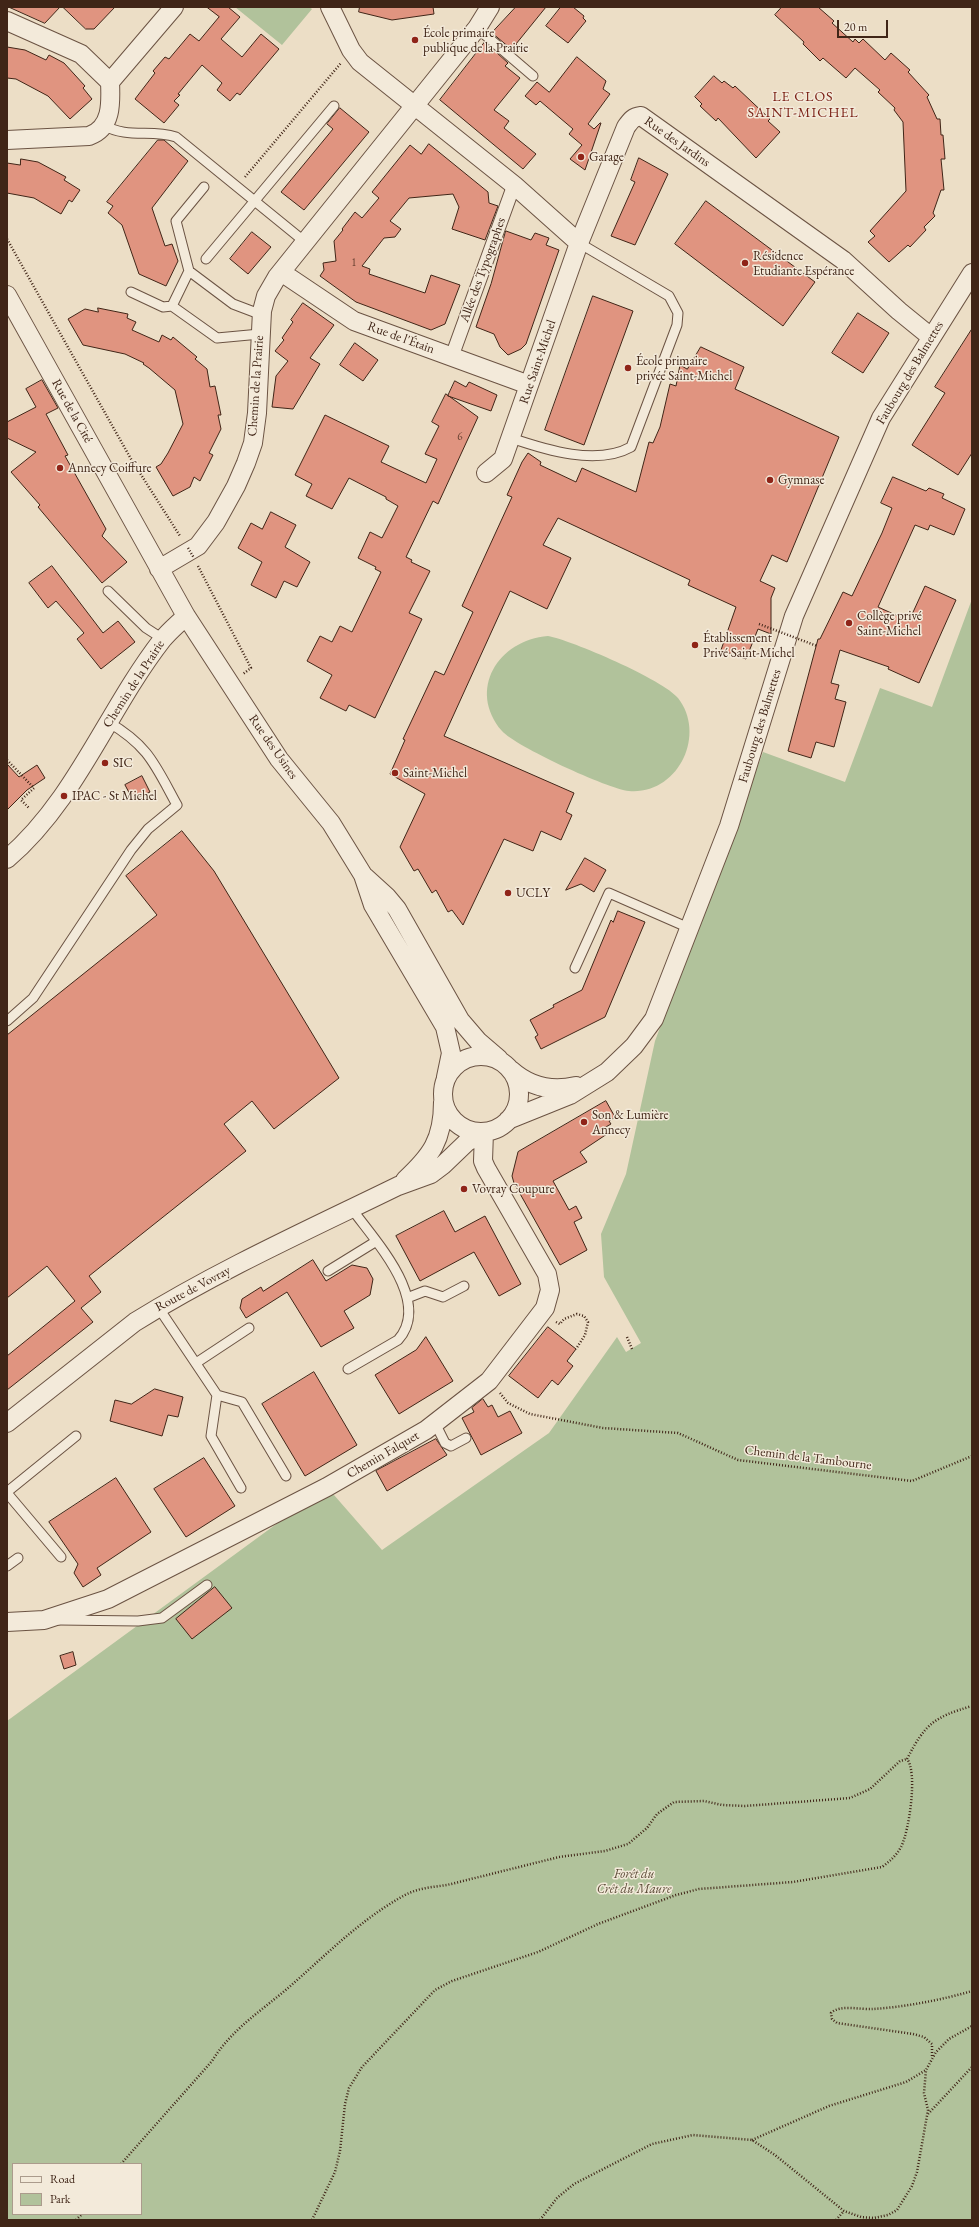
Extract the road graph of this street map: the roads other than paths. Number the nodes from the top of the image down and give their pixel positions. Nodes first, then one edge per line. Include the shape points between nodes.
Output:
1 (174, 7) edge
2 (330, 7) edge
3 (490, 7) edge
4 (7, 21) edge
5 (477, 28) junction
6 (533, 76) dead end
7 (110, 82) junction
8 (334, 106) dead end
9 (415, 106) junction
10 (103, 125) junction
11 (7, 140) edge
12 (514, 185) junction
13 (204, 187) dead end
14 (256, 201) junction
15 (305, 242) junction
16 (579, 244) junction
17 (206, 259) dead end
18 (189, 271) junction
19 (281, 272) junction
20 (972, 273) edge
21 (131, 292) dead end
22 (7, 295) edge
23 (172, 306) junction
24 (262, 315) junction
25 (260, 334) junction
26 (931, 337) junction
27 (452, 356) junction
28 (530, 385) junction
29 (511, 438) junction
30 (486, 473) dead end
31 (159, 569) junction
32 (108, 591) dead end
33 (186, 616) junction
34 (163, 639) junction
35 (108, 722) junction
36 (8, 858) edge
37 (363, 875) junction
38 (689, 928) junction
39 (575, 968) dead end
40 (7, 1021) edge
41 (506, 1065) junction
42 (446, 1076) junction
43 (587, 1084) junction
44 (442, 1099) junction
45 (508, 1120) junction
46 (484, 1132) junction
47 (398, 1186) junction
48 (352, 1209) junction
49 (375, 1242) junction
50 (328, 1271) dead end
51 (464, 1286) dead end
52 (407, 1298) junction
53 (158, 1307) junction
54 (250, 1328) dead end
55 (196, 1363) junction
56 (348, 1369) dead end
57 (217, 1395) junction
58 (7, 1423) edge
59 (435, 1423) junction
60 (76, 1436) dead end
61 (466, 1438) dead end
62 (286, 1476) dead end
63 (241, 1488) dead end
64 (7, 1492) edge
65 (61, 1557) dead end
66 (18, 1558) dead end
67 (7, 1566) edge
68 (207, 1585) dead end
69 (44, 1620) junction
70 (7, 1622) edge

1 - 7 street
2 - 9 street via 351,50 360,62
3 - 5 street, Chemin de la Prairie
4 - 7 street via 81,54
5 - 6 lane
5 - 9 street, Chemin de la Prairie
7 - 10 street via 110,111
8 - 14 lane
9 - 12 street
9 - 15 street, Chemin de la Prairie
10 - 11 street via 95,134 89,136
10 - 14 lane via 120,132 163,133 176,137
12 - 16 street
12 - 27 street, Allée des Typographes
13 - 18 lane via 176,222
14 - 15 lane
14 - 17 lane
15 - 19 street, Chemin de la Prairie
16 - 26 street, Rue des Jardins via 626,127 631,119 641,116 843,260
16 - 28 street, Rue Saint-Michel
16 - 29 lane via 669,296 678,313 677,325 631,447 591,457 536,447
18 - 23 lane
18 - 24 lane via 232,304
19 - 24 street, Chemin de la Prairie via 266,296
19 - 27 street, Rue de l'Étain via 354,321
20 - 26 street, Faubourg des Balmettes
21 - 23 lane via 163,307
22 - 31 street, Rue de la Cité
23 - 25 lane via 217,338
24 - 25 street, Chemin de la Prairie
25 - 31 street, Chemin de la Prairie via 256,413 246,463 216,522 198,546
26 - 38 street, Faubourg des Balmettes via 881,418 794,616 729,826
27 - 28 street, Rue de l'Étain
28 - 29 street, Rue Saint-Michel
29 - 30 street, Rue Saint-Michel via 503,459
31 - 33 street
32 - 34 lane via 146,628
33 - 34 street, Chemin de la Prairie
33 - 37 street, Rue des Usines via 279,759 331,823
34 - 35 street, Chemin de la Prairie
35 - 36 street, Chemin de la Prairie via 64,796 33,836
35 - 40 lane via 129,734 147,751 177,806 148,829 131,850 33,998
37 - 41 street, Rue des Usines via 397,909 468,1030
37 - 42 street, Rue des Usines via 373,905 445,1027 451,1053
38 - 39 lane via 610,893
38 - 43 street, Faubourg des Balmettes via 650,1024 623,1058 608,1072
41 - 42 street via 484,1056 473,1056 462,1060
41 - 43 street, Faubourg des Balmettes via 530,1084 542,1088 568,1088
41 - 45 street via 519,1089 518,1100
42 - 44 street
43 - 45 street, Faubourg des Balmettes via 570,1095
44 - 46 street via 445,1108 457,1124 465,1129
44 - 47 street, Route de Vovray via 443,1115 437,1142 424,1162
45 - 46 street via 497,1128
46 - 47 street, Route de Vovray via 467,1142 431,1174
46 - 59 street, Chemin Falquet via 483,1161 547,1274 550,1290 545,1308 489,1381
47 - 48 street, Route de Vovray
48 - 49 lane
48 - 53 street, Route de Vovray via 185,1291
49 - 50 lane
49 - 52 lane via 400,1277
51 - 52 lane via 443,1297 425,1291
52 - 56 lane via 410,1312 405,1332 398,1340
53 - 55 lane
53 - 58 street, Route de Vovray via 134,1322
54 - 55 lane
55 - 57 lane
57 - 62 lane via 242,1402
57 - 63 lane via 212,1436
59 - 61 lane via 445,1443 451,1446
59 - 69 street, Chemin Falquet via 327,1487 108,1599
60 - 64 lane
64 - 65 lane
66 - 67 lane
68 - 69 lane via 162,1618 138,1621
69 - 70 street, Chemin Falquet

